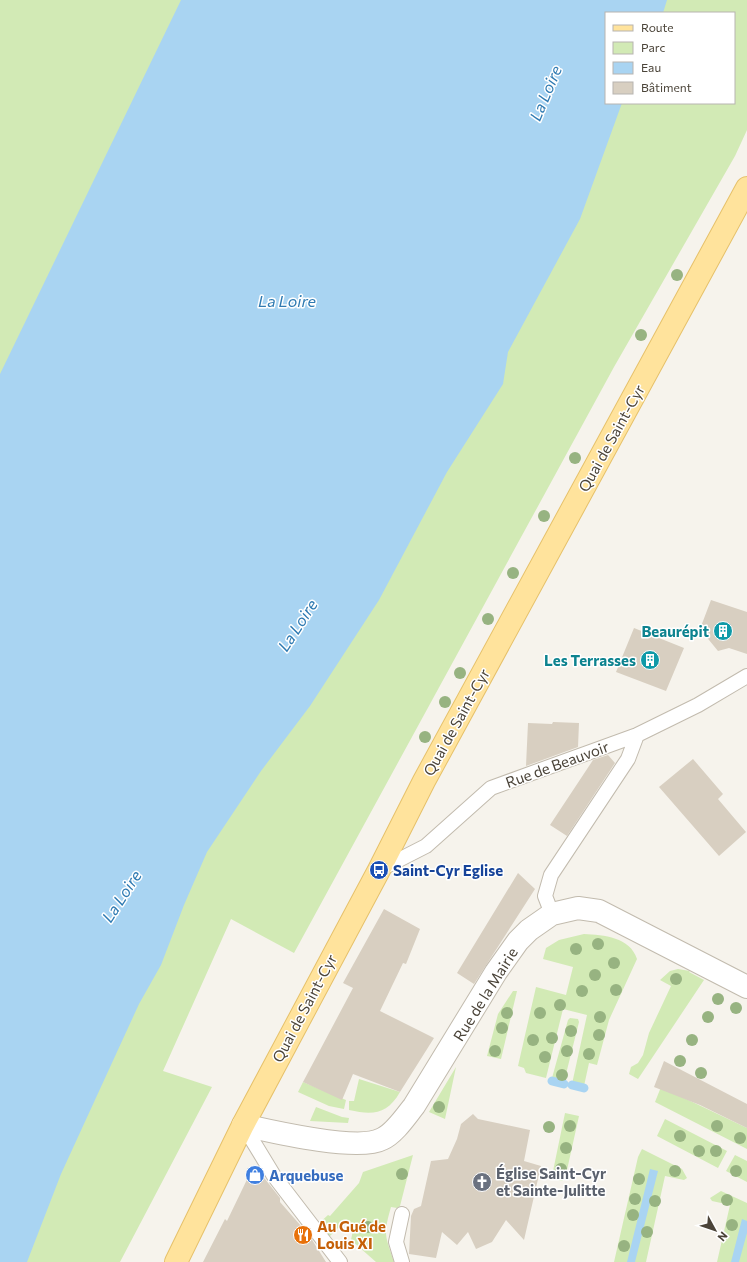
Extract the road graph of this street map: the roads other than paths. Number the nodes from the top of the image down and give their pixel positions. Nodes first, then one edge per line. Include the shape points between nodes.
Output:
1 (747, 188) edge
2 (747, 676) edge
3 (637, 735) junction
4 (379, 870) junction
5 (552, 914) junction
6 (747, 987) edge
7 (243, 1125) junction
8 (402, 1214) dead end
9 (176, 1262) edge
10 (340, 1262) edge
11 (402, 1262) edge

1 - 4 main road, Quai de Saint-Cyr via 424,781
2 - 3 lane, Rue de Beauvoir via 698,705
3 - 4 lane, Rue de Beauvoir via 491,788 426,846
3 - 5 lane via 628,758 551,875 544,896
4 - 7 main road, Quai de Saint-Cyr
5 - 6 street, Rue de la Mairie via 578,908 599,911
5 - 7 street, Rue de la Mairie via 529,930 508,954 414,1106 382,1139 348,1142 294,1137
7 - 9 main road, Quai de Saint-Cyr
7 - 10 lane via 274,1176
8 - 11 lane via 396,1242

